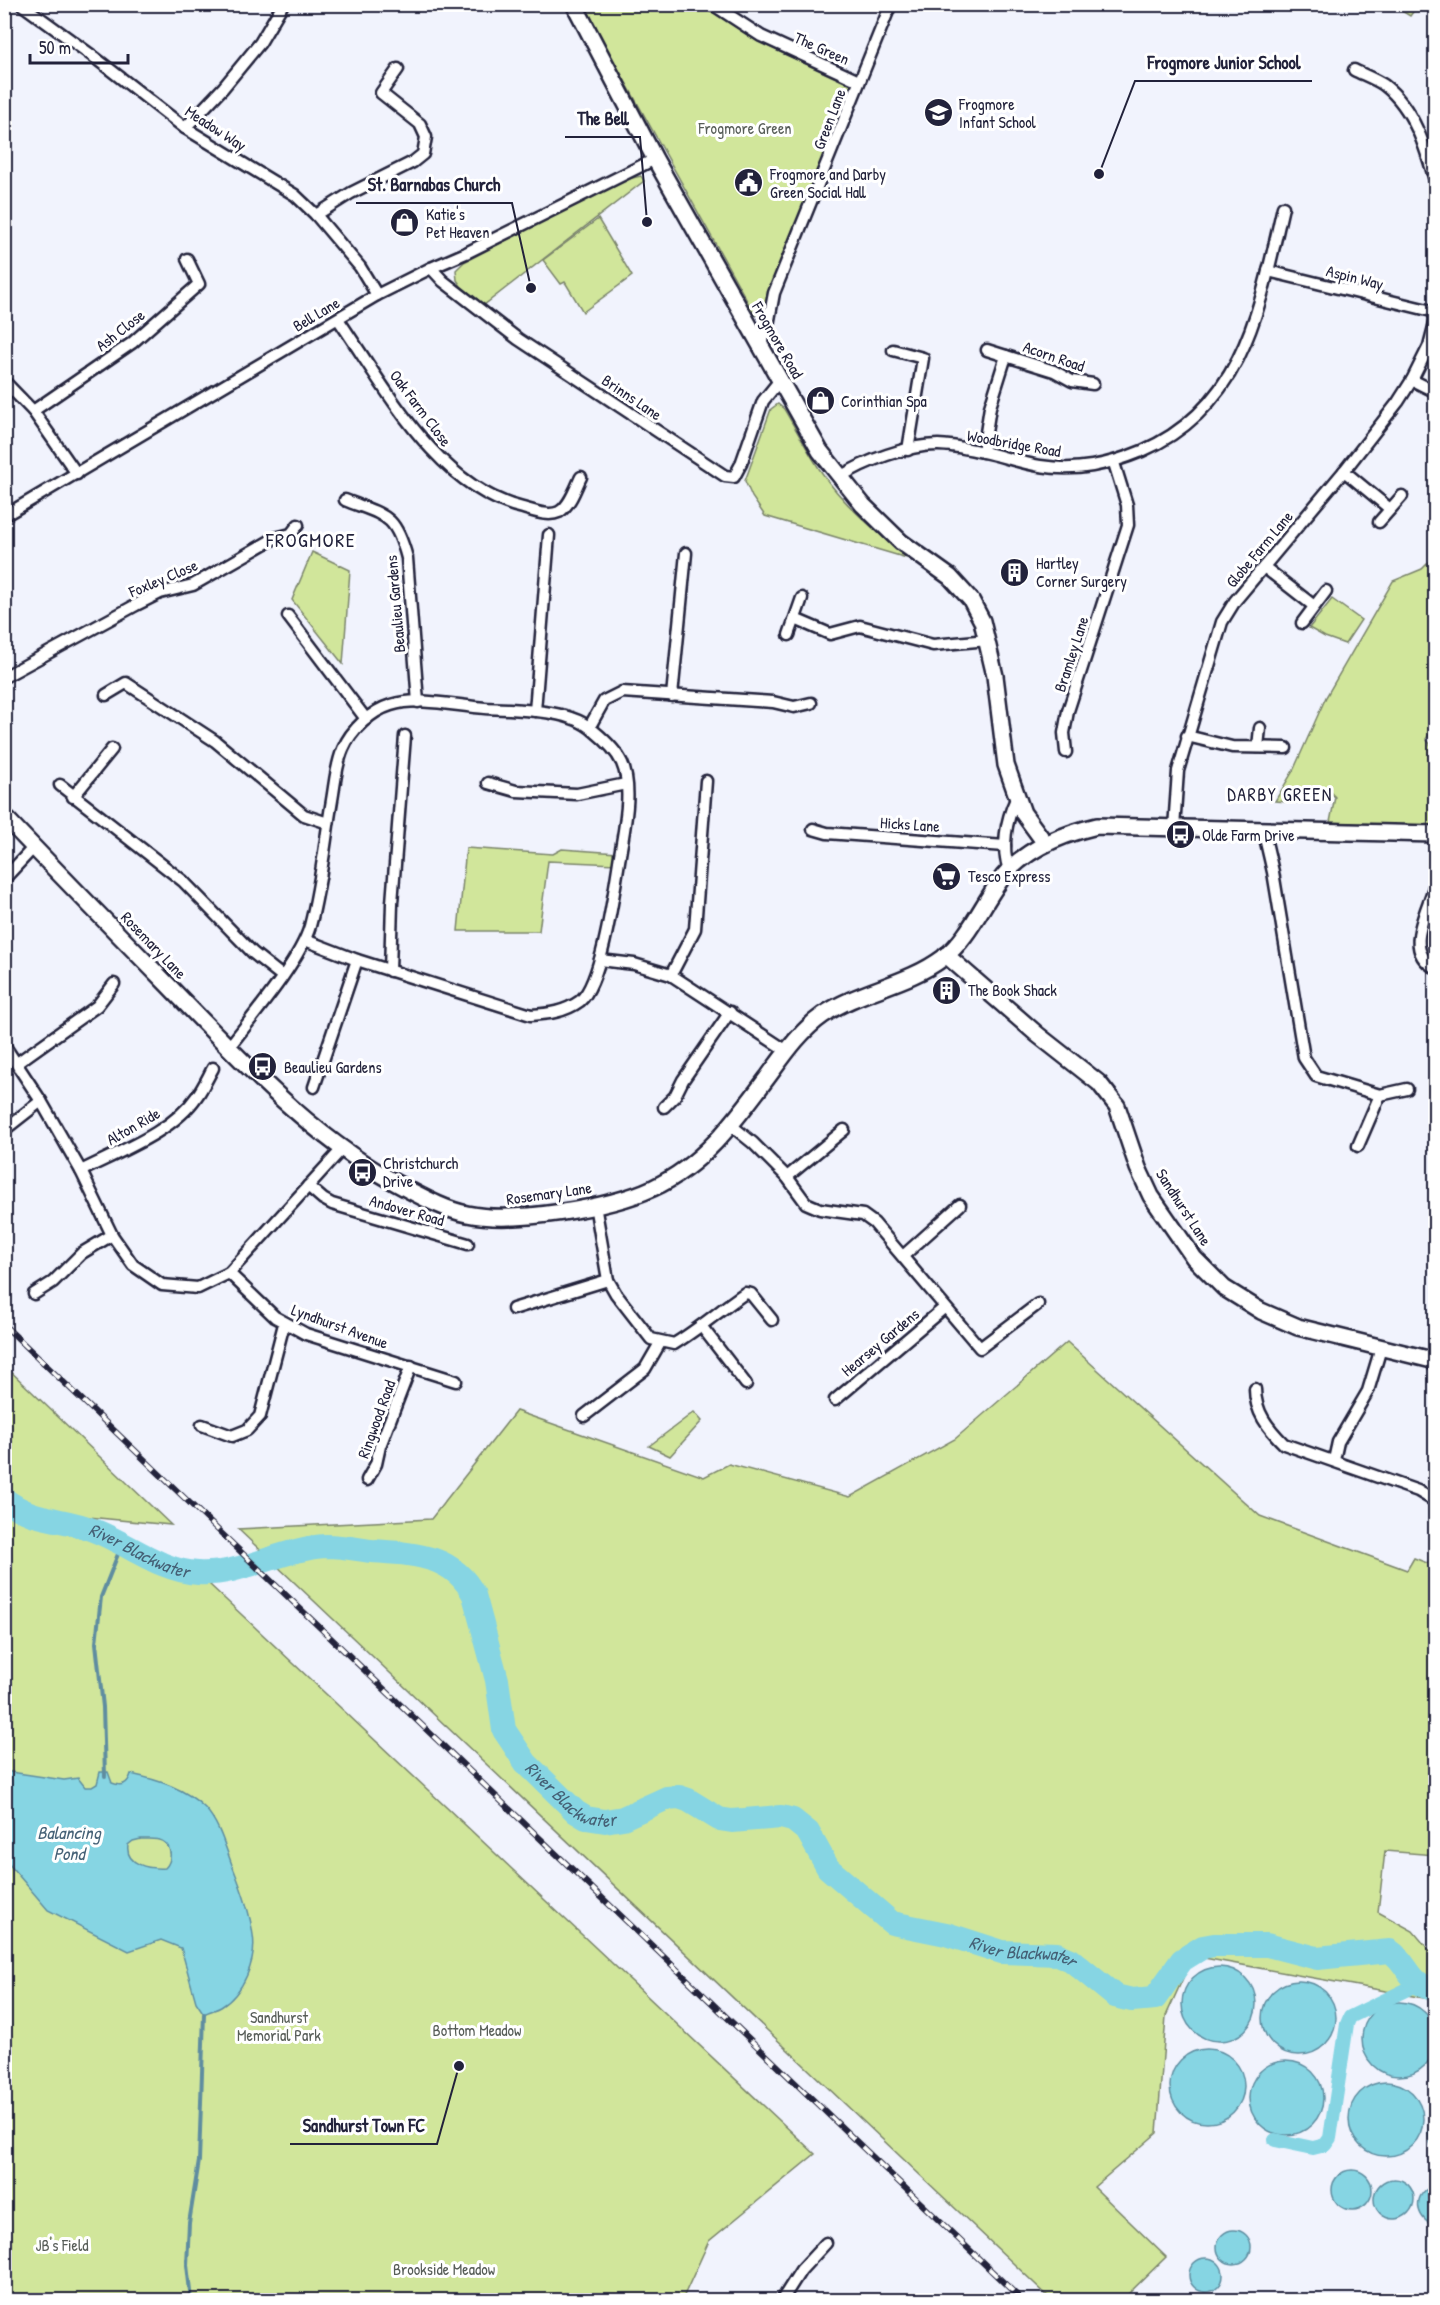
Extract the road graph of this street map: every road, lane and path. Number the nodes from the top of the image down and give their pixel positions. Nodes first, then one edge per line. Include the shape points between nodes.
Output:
1 (21, 4) edge
2 (283, 4) edge
3 (573, 4) edge
4 (712, 4) edge
5 (891, 4) edge
6 (398, 69) dead end
7 (1354, 70) dead end
8 (859, 81) junction
9 (185, 128) junction
10 (1431, 153) edge
11 (655, 159) junction
12 (1436, 184) edge
13 (1283, 207) dead end
14 (316, 215) junction
15 (187, 259) dead end
16 (431, 268) junction
17 (1268, 271) junction
18 (377, 295) junction
19 (1436, 312) edge
20 (338, 319) junction
21 (1436, 319) edge
22 (760, 346) junction
23 (893, 350) dead end
24 (987, 350) dead end
25 (1006, 356) junction
26 (780, 380) junction
27 (1412, 380) junction
28 (4, 381) edge
29 (1093, 384) dead end
30 (1436, 392) edge
31 (33, 411) junction
32 (908, 450) junction
33 (984, 452) junction
34 (1114, 463) junction
35 (1344, 471) junction
36 (77, 474) junction
37 (581, 477) dead end
38 (840, 477) junction
39 (1402, 496) dead end
40 (345, 500) dead end
41 (1390, 509) junction
42 (4, 516) edge
43 (1379, 522) dead end
44 (298, 525) dead end
45 (549, 535) dead end
46 (686, 553) dead end
47 (1264, 567) junction
48 (1326, 591) dead end
49 (802, 598) dead end
50 (1314, 606) junction
51 (288, 616) dead end
52 (795, 619) junction
53 (1302, 623) dead end
54 (789, 635) dead end
55 (988, 640) junction
56 (4, 676) edge
57 (106, 695) dead end
58 (672, 696) junction
59 (418, 702) junction
60 (811, 703) dead end
61 (535, 711) junction
62 (366, 719) junction
63 (590, 726) junction
64 (1260, 728) dead end
65 (1187, 735) junction
66 (405, 736) dead end
67 (1258, 747) junction
68 (1286, 748) dead end
69 (112, 749) dead end
70 (1066, 752) dead end
71 (706, 782) dead end
72 (488, 783) dead end
73 (626, 784) junction
74 (60, 785) dead end
75 (73, 797) junction
76 (1016, 799) junction
77 (4, 816) edge
78 (328, 823) junction
79 (1174, 828) junction
80 (813, 829) dead end
81 (1263, 829) junction
82 (1436, 834) edge
83 (1045, 843) junction
84 (1005, 846) junction
85 (34, 847) junction
86 (1009, 870) junction
87 (4, 879) edge
88 (1436, 880) edge
89 (305, 940) junction
90 (946, 956) junction
91 (357, 960) junction
92 (600, 960) junction
93 (1436, 968) edge
94 (390, 971) junction
95 (671, 975) junction
96 (282, 976) junction
97 (114, 984) dead end
98 (730, 1012) junction
99 (4, 1045) edge
100 (229, 1047) junction
101 (787, 1051) junction
102 (17, 1063) junction
103 (213, 1068) dead end
104 (314, 1087) dead end
105 (1407, 1089) dead end
106 (1380, 1095) junction
107 (41, 1101) junction
108 (664, 1107) dead end
109 (732, 1126) junction
110 (4, 1130) edge
111 (844, 1130) dead end
112 (1358, 1146) dead end
113 (342, 1149) junction
114 (81, 1172) junction
115 (787, 1177) junction
116 (308, 1186) junction
117 (595, 1205) junction
118 (960, 1205) dead end
119 (112, 1235) junction
120 (468, 1244) dead end
121 (903, 1256) junction
122 (229, 1274) junction
123 (608, 1280) junction
124 (34, 1294) dead end
125 (1038, 1304) dead end
126 (945, 1308) junction
127 (513, 1309) dead end
128 (772, 1320) dead end
129 (284, 1324) junction
130 (702, 1327) junction
131 (660, 1343) junction
132 (1381, 1348) junction
133 (1436, 1361) edge
134 (411, 1366) junction
135 (456, 1381) dead end
136 (746, 1384) dead end
137 (1255, 1389) dead end
138 (835, 1400) dead end
139 (584, 1416) dead end
140 (202, 1425) dead end
141 (1334, 1460) junction
142 (367, 1480) dead end
143 (1433, 1500) dead end
144 (826, 2243) dead end
145 (782, 2301) edge

1 - 9 street, Meadow Way
2 - 9 street via 260,43
3 - 11 street, Frogmore Road
4 - 8 street, The Green via 776,43
5 - 8 street, Green Lane
6 - 14 street via 381,93 420,124 426,137 423,154
7 - 10 street via 1384,86 1410,113
8 - 22 street, Green Lane via 774,293
9 - 14 street, Meadow Way via 295,195
10 - 12 street
11 - 16 street, Bell Lane
11 - 22 street, Frogmore Road
13 - 17 street, Woodbridge Road
14 - 18 street, Meadow Way via 360,267
15 - 31 street, Ash Close via 199,284 132,343
16 - 18 street, Bell Lane
16 - 26 street, Brinns Lane via 518,339 725,476 734,477 763,401
17 - 19 street, Aspin Way
17 - 34 street, Woodbridge Road via 1253,328 1228,379 1197,416 1163,442
18 - 20 street, Bell Lane
20 - 36 street, Bell Lane
20 - 37 street, Oak Farm Close via 424,442 453,472 484,494 512,506 548,514 567,504
21 - 27 street, Globe Farm Lane via 1429,346
22 - 26 street, Frogmore Road
23 - 32 street via 923,358
24 - 25 street, Acorn Road
25 - 29 street, Acorn Road via 1072,381
25 - 33 street, Acorn Road via 990,407
26 - 38 street, Frogmore Road via 820,451
27 - 30 street
27 - 35 street, Globe Farm Lane
28 - 31 street
31 - 36 street
32 - 33 street, Woodbridge Road via 938,445
32 - 38 street, Woodbridge Road via 858,465
33 - 34 street, Woodbridge Road via 1040,466 1076,468
34 - 70 street, Bramley Lane via 1127,505 1128,525 1068,711
35 - 41 street
35 - 47 street, Globe Farm Lane
36 - 42 street, Bell Lane
38 - 55 street, Frogmore Road via 901,542 950,577 971,600
39 - 41 street
40 - 59 street, Beaulieu Gardens via 379,513 395,524 402,537
41 - 43 street
44 - 56 street, Foxley Close via 291,534 275,538 193,585 136,604
45 - 61 street
46 - 58 street
47 - 50 street
47 - 65 street, Globe Farm Lane via 1222,622
48 - 50 street
49 - 52 street
50 - 53 street
51 - 62 street
52 - 54 street
52 - 55 street via 830,633 860,626 933,645
55 - 76 street, Frogmore Road via 1003,753
57 - 78 street via 126,682 215,741 304,815
58 - 60 street via 773,702 794,707
58 - 63 street via 622,692 611,696
59 - 61 street
59 - 62 street via 390,705
61 - 63 street via 562,715
62 - 78 street via 343,750
63 - 73 street via 622,764
64 - 67 street
65 - 67 street via 1232,747
65 - 79 street, Globe Farm Lane via 1178,771
66 - 94 street
67 - 68 street
69 - 75 street
71 - 95 street via 695,929
72 - 73 street via 516,791 577,794
73 - 92 street via 627,813
74 - 75 street
75 - 96 street via 183,881 253,953
76 - 83 street, Frogmore Road
76 - 84 street
77 - 85 street, Rosemary Lane
78 - 89 street
79 - 81 street, Rosemary Lane
79 - 83 street, Rosemary Lane via 1097,826
80 - 84 street, Hicks Lane
81 - 82 street, Rosemary Lane
81 - 106 street via 1304,1058 1316,1076
83 - 86 street, Rosemary Lane
84 - 86 street
85 - 87 street
85 - 100 street, Rosemary Lane
86 - 90 street, Rosemary Lane
88 - 93 street via 1419,930 1418,950 1424,962
89 - 91 street
89 - 96 street
90 - 101 street, Rosemary Lane via 922,971 854,998 822,1016
90 - 132 street, Sandhurst Lane via 1111,1098 1151,1196 1194,1258 1224,1288 1261,1311 1298,1327
91 - 94 street
91 - 104 street
92 - 94 street via 593,982 581,1000 555,1013 531,1015
92 - 95 street via 644,966
95 - 98 street
96 - 100 street
97 - 102 street via 97,1006
98 - 101 street
98 - 108 street
99 - 102 street
100 - 113 street, Rosemary Lane
101 - 109 street, Rosemary Lane
102 - 107 street
103 - 114 street, Alton Ride via 197,1098 171,1123
105 - 106 street
106 - 112 street
107 - 110 street
107 - 114 street
109 - 115 street, Hearsey Gardens
109 - 117 street, Rosemary Lane via 672,1177 626,1198
111 - 115 street
113 - 116 street
113 - 117 street, Rosemary Lane via 391,1181 434,1203 467,1214 502,1218
114 - 119 street
115 - 121 street, Hearsey Gardens via 807,1203 820,1209 862,1215 874,1223
116 - 120 street, Andover Road via 332,1204
116 - 122 street
117 - 123 street
118 - 121 street
119 - 122 street via 133,1265 162,1285 198,1288
119 - 124 street via 82,1253 53,1282
121 - 126 street, Hearsey Gardens
122 - 129 street, Lyndhurst Avenue
123 - 127 street
123 - 131 street via 651,1339
125 - 126 street, Hearsey Gardens via 980,1347
126 - 138 street, Hearsey Gardens
128 - 130 street via 751,1294 745,1293 710,1316
129 - 134 street, Lyndhurst Avenue
129 - 140 street via 260,1416 247,1430 232,1436
130 - 131 street via 674,1344
130 - 136 street
131 - 139 street via 645,1369
132 - 133 street, Sandhurst Lane
132 - 141 street via 1368,1391 1338,1442
134 - 135 street, Lyndhurst Avenue
134 - 142 street, Ringwood Road
137 - 141 street via 1255,1401 1268,1428 1284,1444
141 - 143 street
144 - 145 street via 801,2270

